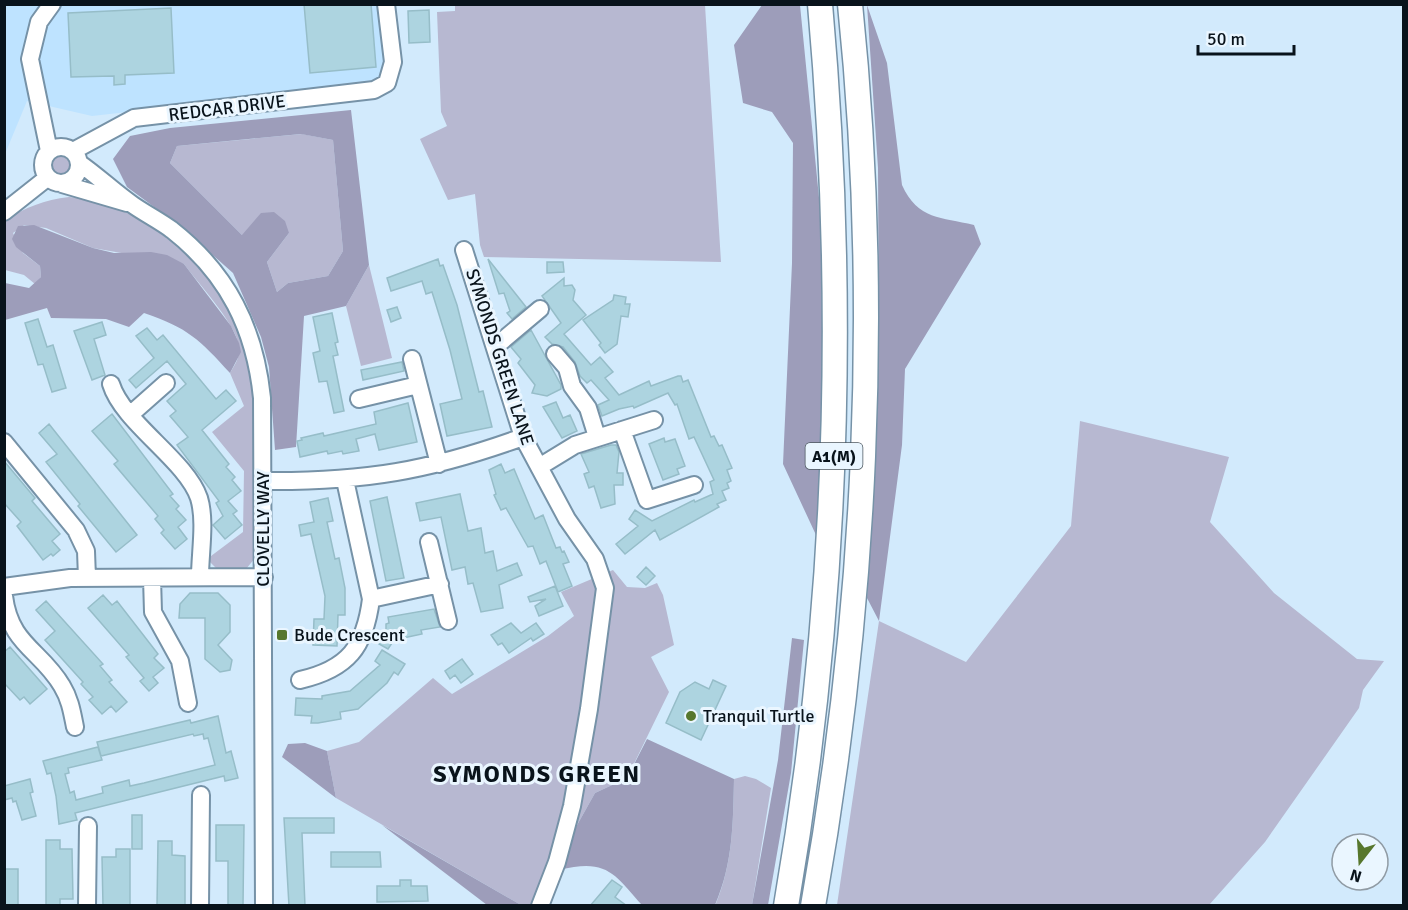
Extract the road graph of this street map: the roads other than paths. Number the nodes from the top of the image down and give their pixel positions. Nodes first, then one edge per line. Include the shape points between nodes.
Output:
1 (52, 4) edge
2 (386, 4) edge
3 (820, 4) edge
4 (850, 4) edge
5 (49, 151) junction
6 (76, 157) junction
7 (55, 181) junction
8 (131, 204) junction
9 (4, 212) edge
10 (464, 250) dead end
11 (540, 309) dead end
12 (496, 346) junction
13 (555, 354) dead end
14 (412, 358) dead end
15 (166, 382) dead end
16 (111, 384) dead end
17 (418, 385) junction
18 (358, 397) dead end
19 (131, 414) junction
20 (654, 420) dead end
21 (622, 430) junction
22 (523, 436) junction
23 (597, 436) junction
24 (4, 442) edge
25 (440, 464) junction
26 (539, 467) junction
27 (345, 480) junction
28 (264, 481) junction
29 (694, 485) dead end
30 (429, 542) dead end
31 (200, 577) junction
32 (264, 577) junction
33 (87, 578) junction
34 (152, 578) junction
35 (440, 584) junction
36 (4, 587) edge
37 (4, 596) edge
38 (371, 599) junction
39 (448, 621) dead end
40 (300, 680) dead end
41 (188, 703) dead end
42 (75, 727) dead end
43 (201, 795) dead end
44 (88, 826) dead end
45 (87, 906) edge
46 (200, 906) edge
47 (264, 906) edge
48 (540, 906) edge
49 (786, 906) edge
50 (813, 906) edge

1 - 5 street via 39,22 30,59
2 - 6 street, REDCAR DRIVE via 393,62 387,83 374,90 134,118
3 - 49 highway, A1(M) via 832,159 835,432 820,670
4 - 50 highway, A1(M) via 864,230 864,431 849,646
5 - 6 street via 63,147
5 - 7 street via 42,166
6 - 7 street via 74,179
6 - 8 street, CLOVELLY WAY
7 - 8 street, CLOVELLY WAY
7 - 9 street
8 - 28 street, CLOVELLY WAY via 171,229 196,251 236,305 253,343 259,370
10 - 12 street, SYMONDS GREEN LANE
11 - 12 street
12 - 22 street, SYMONDS GREEN LANE
13 - 23 street via 588,408
14 - 17 street
15 - 19 street
16 - 19 street via 120,403
17 - 18 street
17 - 25 street
19 - 31 street via 194,487 199,498
20 - 21 street
21 - 23 street
21 - 29 street via 648,500
22 - 25 street
22 - 26 street, SYMONDS GREEN LANE
23 - 26 street
24 - 33 street via 76,530 86,551
25 - 27 street
26 - 48 street, SYMONDS GREEN LANE via 595,560 605,588 572,806
27 - 28 street
27 - 38 street
28 - 32 street, CLOVELLY WAY
30 - 35 street
31 - 32 street
31 - 34 street
32 - 47 street, CLOVELLY WAY
33 - 34 street
33 - 36 street
34 - 41 street via 153,612 180,661
35 - 38 street
35 - 39 street
37 - 42 street via 10,625 61,684
38 - 40 street via 365,629 346,660 335,670
43 - 46 street
44 - 45 street

